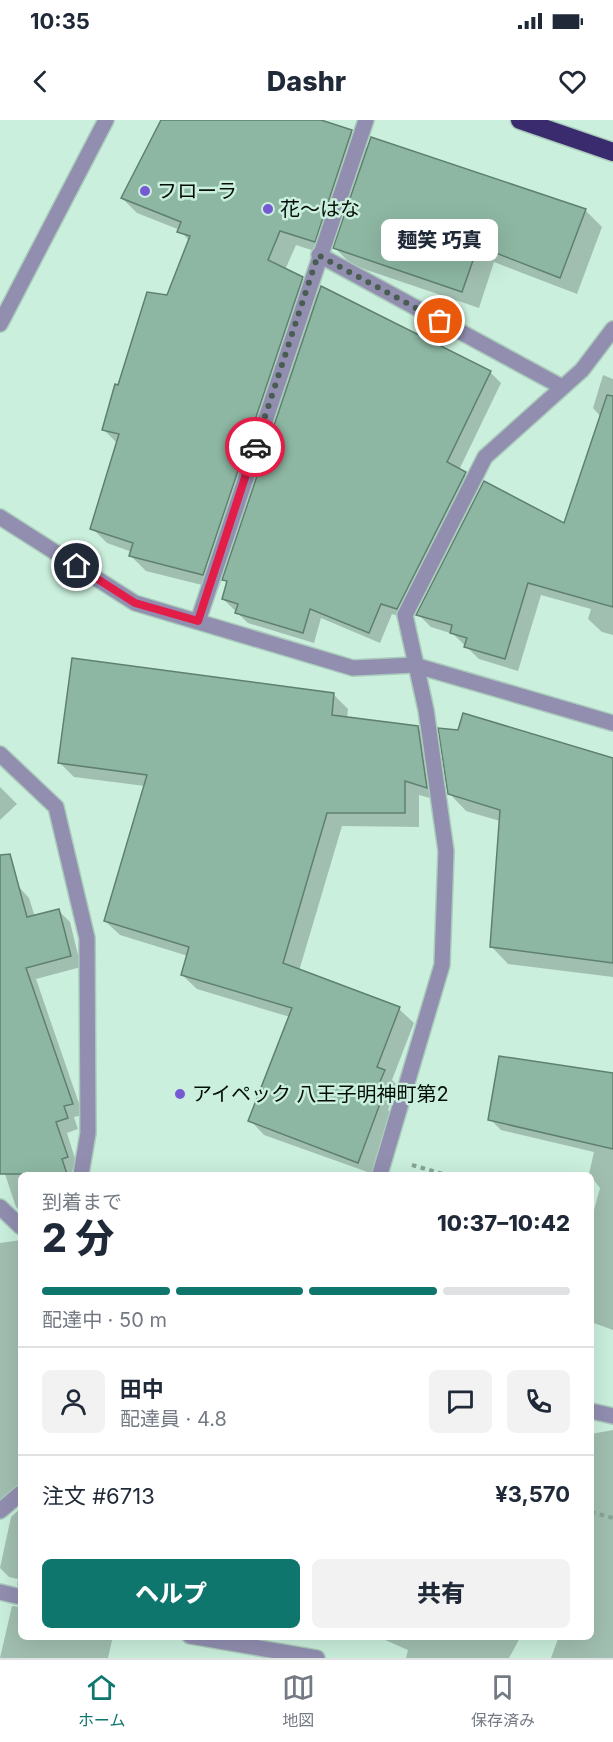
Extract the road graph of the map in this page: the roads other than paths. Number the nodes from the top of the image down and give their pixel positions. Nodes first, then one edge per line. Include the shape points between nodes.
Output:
1 (106, 120) edge
2 (366, 120) edge
3 (520, 120) edge
4 (613, 152) edge
5 (318, 255) junction
6 (0, 324) edge
7 (613, 329) edge
8 (562, 387) junction
9 (0, 517) edge
10 (198, 621) junction
11 (414, 665) junction
12 (613, 723) edge
13 (0, 754) edge
14 (81, 1172) edge
15 (381, 1172) edge
16 (0, 1207) edge
17 (18, 1224) edge
18 (594, 1412) edge
19 (613, 1416) edge
20 (18, 1496) edge
21 (0, 1511) edge
22 (0, 1592) edge
23 (18, 1596) edge
24 (213, 1640) edge
25 (317, 1658) edge

1 - 6 street
2 - 5 street
3 - 4 highway
5 - 8 street
5 - 10 street
7 - 8 street via 582,370
8 - 11 street via 485,457 405,615
9 - 10 street via 135,603
10 - 11 street via 353,668
11 - 12 street
11 - 15 street via 426,711 446,851 442,965
13 - 14 street via 56,807 87,938 88,1133
16 - 17 street
18 - 19 street
20 - 21 street
22 - 23 street
24 - 25 street

